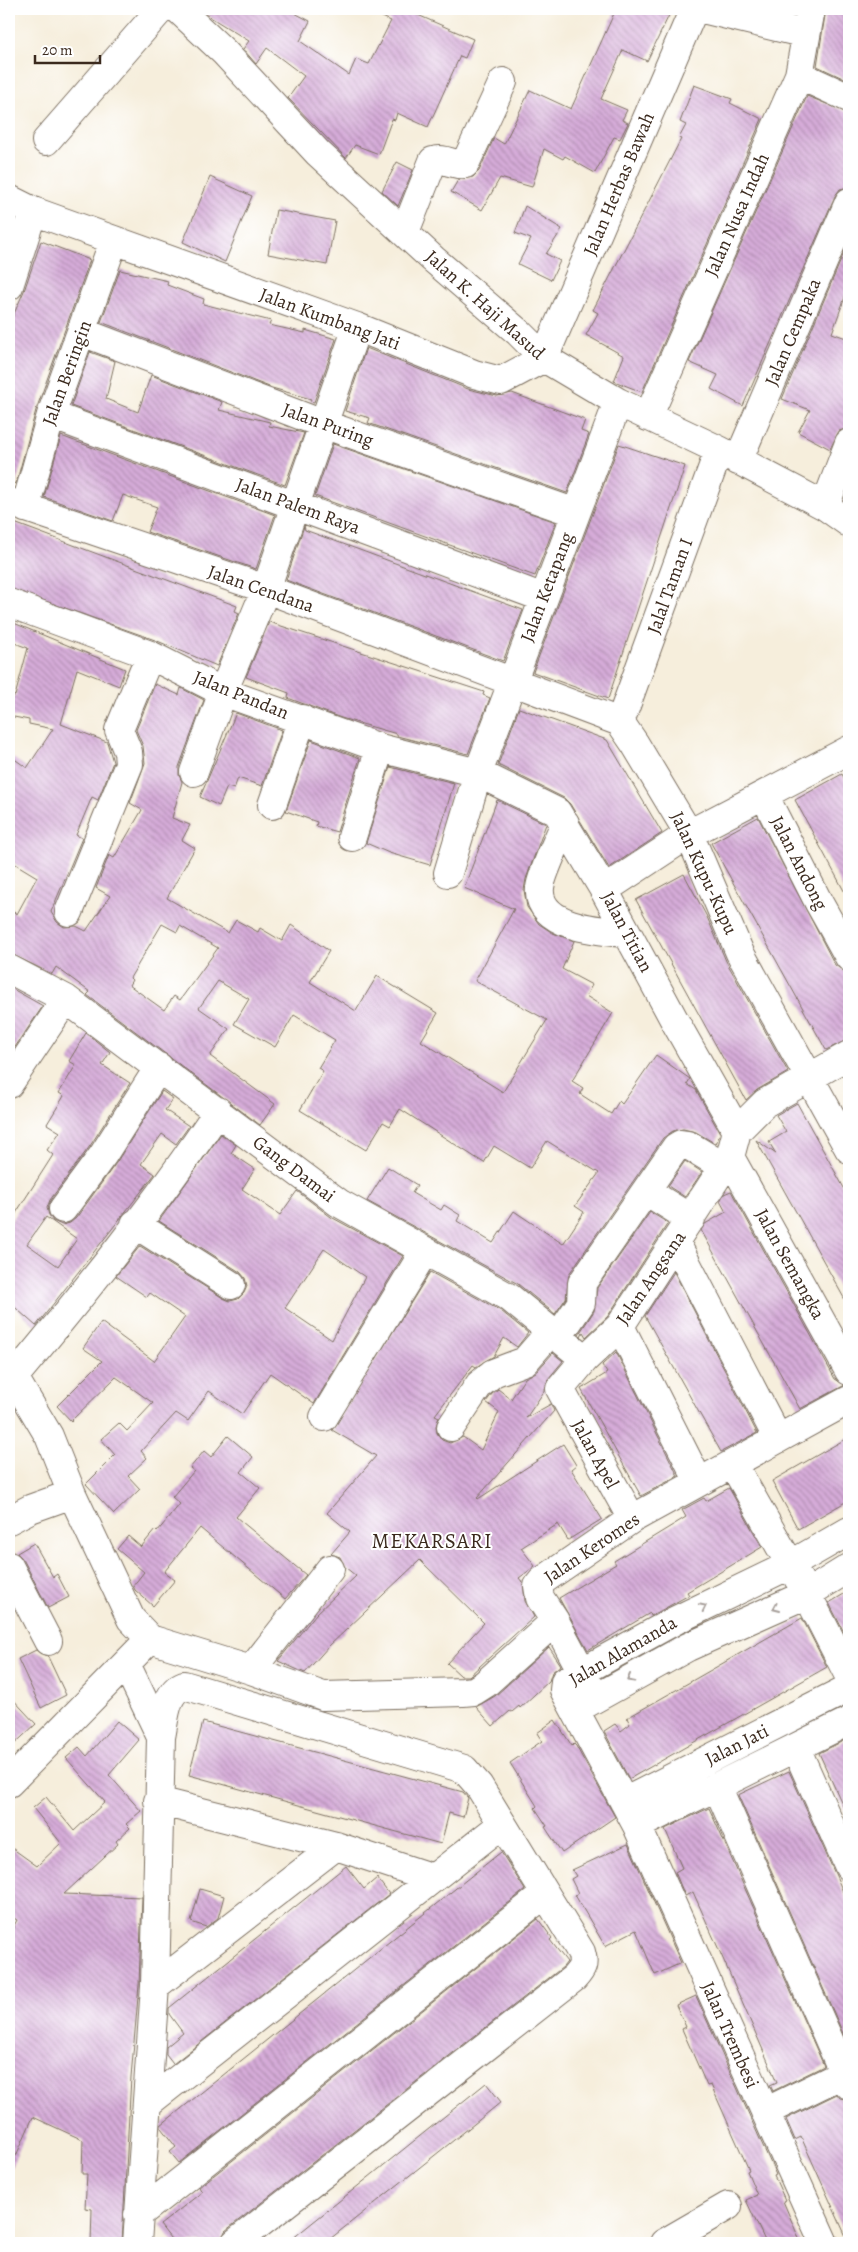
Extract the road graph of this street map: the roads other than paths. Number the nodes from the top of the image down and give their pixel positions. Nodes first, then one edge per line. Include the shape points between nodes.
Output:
1 (161, 9) edge
2 (178, 9) edge
3 (694, 9) edge
4 (702, 9) edge
5 (808, 21) edge
6 (799, 75) junction
7 (502, 82) dead end
8 (849, 98) edge
9 (46, 141) dead end
10 (9, 199) edge
11 (849, 202) edge
12 (34, 211) junction
13 (404, 232) junction
14 (114, 240) junction
15 (9, 286) edge
16 (357, 327) junction
17 (82, 332) junction
18 (544, 358) junction
19 (618, 402) junction
20 (51, 414) junction
21 (648, 417) junction
22 (323, 424) junction
23 (849, 442) edge
24 (729, 455) junction
25 (17, 505) edge
26 (294, 505) junction
27 (825, 506) junction
28 (576, 513) junction
29 (849, 523) edge
30 (266, 589) junction
31 (544, 598) junction
32 (9, 604) edge
33 (150, 655) junction
34 (512, 680) junction
35 (223, 692) junction
36 (302, 719) junction
37 (620, 722) junction
38 (380, 748) junction
39 (849, 750) edge
40 (194, 772) dead end
41 (478, 773) junction
42 (764, 795) junction
43 (272, 805) dead end
44 (565, 823) junction
45 (689, 834) junction
46 (352, 837) dead end
47 (448, 873) dead end
48 (604, 890) junction
49 (69, 912) dead end
50 (627, 933) junction
51 (849, 957) edge
52 (9, 969) edge
53 (66, 999) junction
54 (849, 1055) edge
55 (158, 1067) junction
56 (809, 1076) junction
57 (9, 1084) edge
58 (218, 1112) junction
59 (737, 1131) junction
60 (849, 1149) edge
61 (727, 1162) junction
62 (646, 1191) junction
63 (63, 1209) dead end
64 (691, 1219) junction
65 (135, 1224) junction
66 (676, 1243) junction
67 (424, 1252) junction
68 (231, 1285) dead end
69 (620, 1326) junction
70 (554, 1334) junction
71 (585, 1358) junction
72 (849, 1371) edge
73 (12, 1373) edge
74 (560, 1389) joint
75 (849, 1400) edge
76 (324, 1417) dead end
77 (451, 1427) dead end
78 (778, 1439) junction
79 (733, 1464) junction
80 (699, 1482) junction
81 (72, 1494) junction
82 (632, 1519) junction
83 (9, 1520) edge
84 (849, 1531) edge
85 (790, 1565) junction
86 (9, 1566) edge
87 (849, 1568) edge
88 (330, 1569) dead end
89 (807, 1594) junction
90 (676, 1620) junction
91 (555, 1621) junction
92 (150, 1639) junction
93 (48, 1641) dead end
94 (688, 1647) junction
95 (126, 1664) junction
96 (252, 1670) junction
97 (583, 1671) junction
98 (849, 1676) edge
99 (849, 1688) edge
100 (586, 1704) junction
101 (849, 1721) edge
102 (161, 1737) junction
103 (796, 1748) junction
104 (9, 1783) edge
105 (717, 1786) junction
106 (158, 1800) junction
107 (624, 1802) junction
108 (501, 1825) junction
109 (636, 1826) junction
110 (336, 1846) junction
111 (849, 1868) edge
112 (433, 1878) junction
113 (545, 1894) junction
114 (155, 1986) junction
115 (847, 2076) edge
116 (148, 2103) junction
117 (764, 2112) junction
118 (728, 2206) dead end
119 (138, 2215) junction
120 (136, 2243) edge
121 (235, 2243) edge
122 (664, 2243) edge
123 (824, 2243) edge

1 - 9 street
2 - 13 street, Jalan K. Haji Masud via 224,52 318,153
3 - 18 street, Jalan Herbas Bawah
4 - 5 street
5 - 6 street, Jalan Nusa Indah
6 - 8 street
6 - 21 street, Jalan Nusa Indah
7 - 13 street via 465,164 458,165 441,158 432,160
10 - 12 street, Jalan Kumbang Jati
11 - 24 street, Jalan Cempaka
12 - 14 street, Jalan Kumbang Jati
12 - 15 street
13 - 18 street, Jalan K. Haji Masud
14 - 16 street, Jalan Kumbang Jati
14 - 17 street, Jalan Beringin
16 - 18 street, Jalan Kumbang Jati via 474,374 501,381
16 - 22 street
17 - 20 street, Jalan Beringin
17 - 22 street, Jalan Puring
18 - 19 street, Jalan K. Haji Masud
19 - 21 street, Jalan K. Haji Masud
19 - 28 street, Jalan Ketapang
20 - 25 street, Jalan Beringin
20 - 26 street, Jalan Palem Raya
21 - 24 street, Jalan K. Haji Masud
22 - 26 street
22 - 28 street, Jalan Puring
23 - 27 street
24 - 27 street, Jalan K. Haji Masud
24 - 37 street, Jalal Taman I
25 - 30 street, Jalan Cendana
26 - 30 street
26 - 31 street, Jalan Palem Raya
27 - 29 street, Jalan K. Haji Masud
28 - 31 street, Jalan Ketapang
30 - 34 street, Jalan Cendana
30 - 35 street
31 - 34 street, Jalan Ketapang
32 - 33 street, Jalan Pandan
33 - 35 street, Jalan Pandan
33 - 49 street via 118,730 128,752 129,764
34 - 37 street
34 - 41 street, Jalan Ketapang
35 - 36 street, Jalan Pandan
35 - 40 street
36 - 38 street, Jalan Pandan
36 - 43 street
37 - 45 street, Jalan Kupu-Kupu
38 - 41 street, Jalan Pandan
38 - 46 street
39 - 42 street
41 - 44 street, Jalan Titian via 557,812
41 - 47 street, Jalan Ketapang
42 - 45 street
42 - 51 street, Jalan Andong
44 - 48 street, Jalan Titian
44 - 50 street via 540,888 546,910 557,919 587,928
45 - 48 street
45 - 56 street, Jalan Kupu-Kupu via 740,953
48 - 50 street, Jalan Titian
50 - 59 street, Jalan Titian
52 - 53 street, Gang Damai
53 - 55 street, Gang Damai
53 - 57 street
54 - 56 street
55 - 58 street, Gang Damai
55 - 63 street via 103,1155
56 - 59 street via 765,1103
56 - 60 street, Jalan Kupu-Kupu
58 - 65 street via 183,1164
58 - 67 street, Gang Damai via 339,1203
59 - 61 street, Jalan Angsana
61 - 62 street via 681,1144 676,1146
61 - 64 street, Jalan Angsana
61 - 72 street, Jalan Semangka
62 - 64 street
62 - 70 street via 582,1283 581,1303
64 - 66 street, Jalan Angsana
65 - 68 street
65 - 73 street via 100,1275
66 - 69 street, Jalan Angsana
66 - 78 street
67 - 70 street, Gang Damai via 510,1298
67 - 76 street
69 - 71 street, Jalan Angsana
69 - 80 street
70 - 71 street, Gang Damai
70 - 77 street via 526,1361 493,1373 479,1385
71 - 74 street, Jalan Angsana
73 - 81 street via 49,1436
74 - 82 street, Jalan Apel
75 - 78 street, Jalan Keromes
78 - 79 street, Jalan Keromes
79 - 80 street, Jalan Keromes
79 - 85 street
80 - 82 street, Jalan Keromes
81 - 83 street
81 - 92 street via 131,1619
82 - 91 street, Jalan Keromes via 538,1586 540,1598
84 - 85 street, Jalan Alamanda
85 - 89 street
90 -> 85 street, Jalan Alamanda
86 - 93 street
87 - 89 street, Jalan Alamanda
88 - 96 street
89 -> 94 street, Jalan Alamanda
89 - 98 street
90 - 94 street
90 - 97 street, Jalan Alamanda
91 - 96 street via 474,1691 323,1696
91 - 97 street, Jalan Trembesi
92 - 95 street
92 - 96 street
94 -> 100 street, Jalan Alamanda
95 - 102 street
95 - 104 street
97 - 100 street, Jalan Trembesi
99 - 107 street, Jalan Jati
100 - 107 street, Jalan Trembesi
101 - 103 street, Jalan Jati
102 - 106 street
102 - 108 street via 169,1699 176,1688 184,1684 464,1770 479,1786
103 - 105 street, Jalan Jati
103 - 111 street
105 - 109 street, Jalan Jati
105 - 115 street
106 - 110 street
106 - 114 street
107 - 109 street, Jalan Trembesi
108 - 112 street
108 - 113 street
109 - 117 street, Jalan Trembesi
110 - 112 street
110 - 114 street
112 - 116 street
113 - 119 street
113 - 121 street via 581,1952 583,1966 574,1978
114 - 116 street
115 - 117 street
116 - 119 street
117 - 123 street, Jalan Trembesi
118 - 122 street
119 - 120 street

